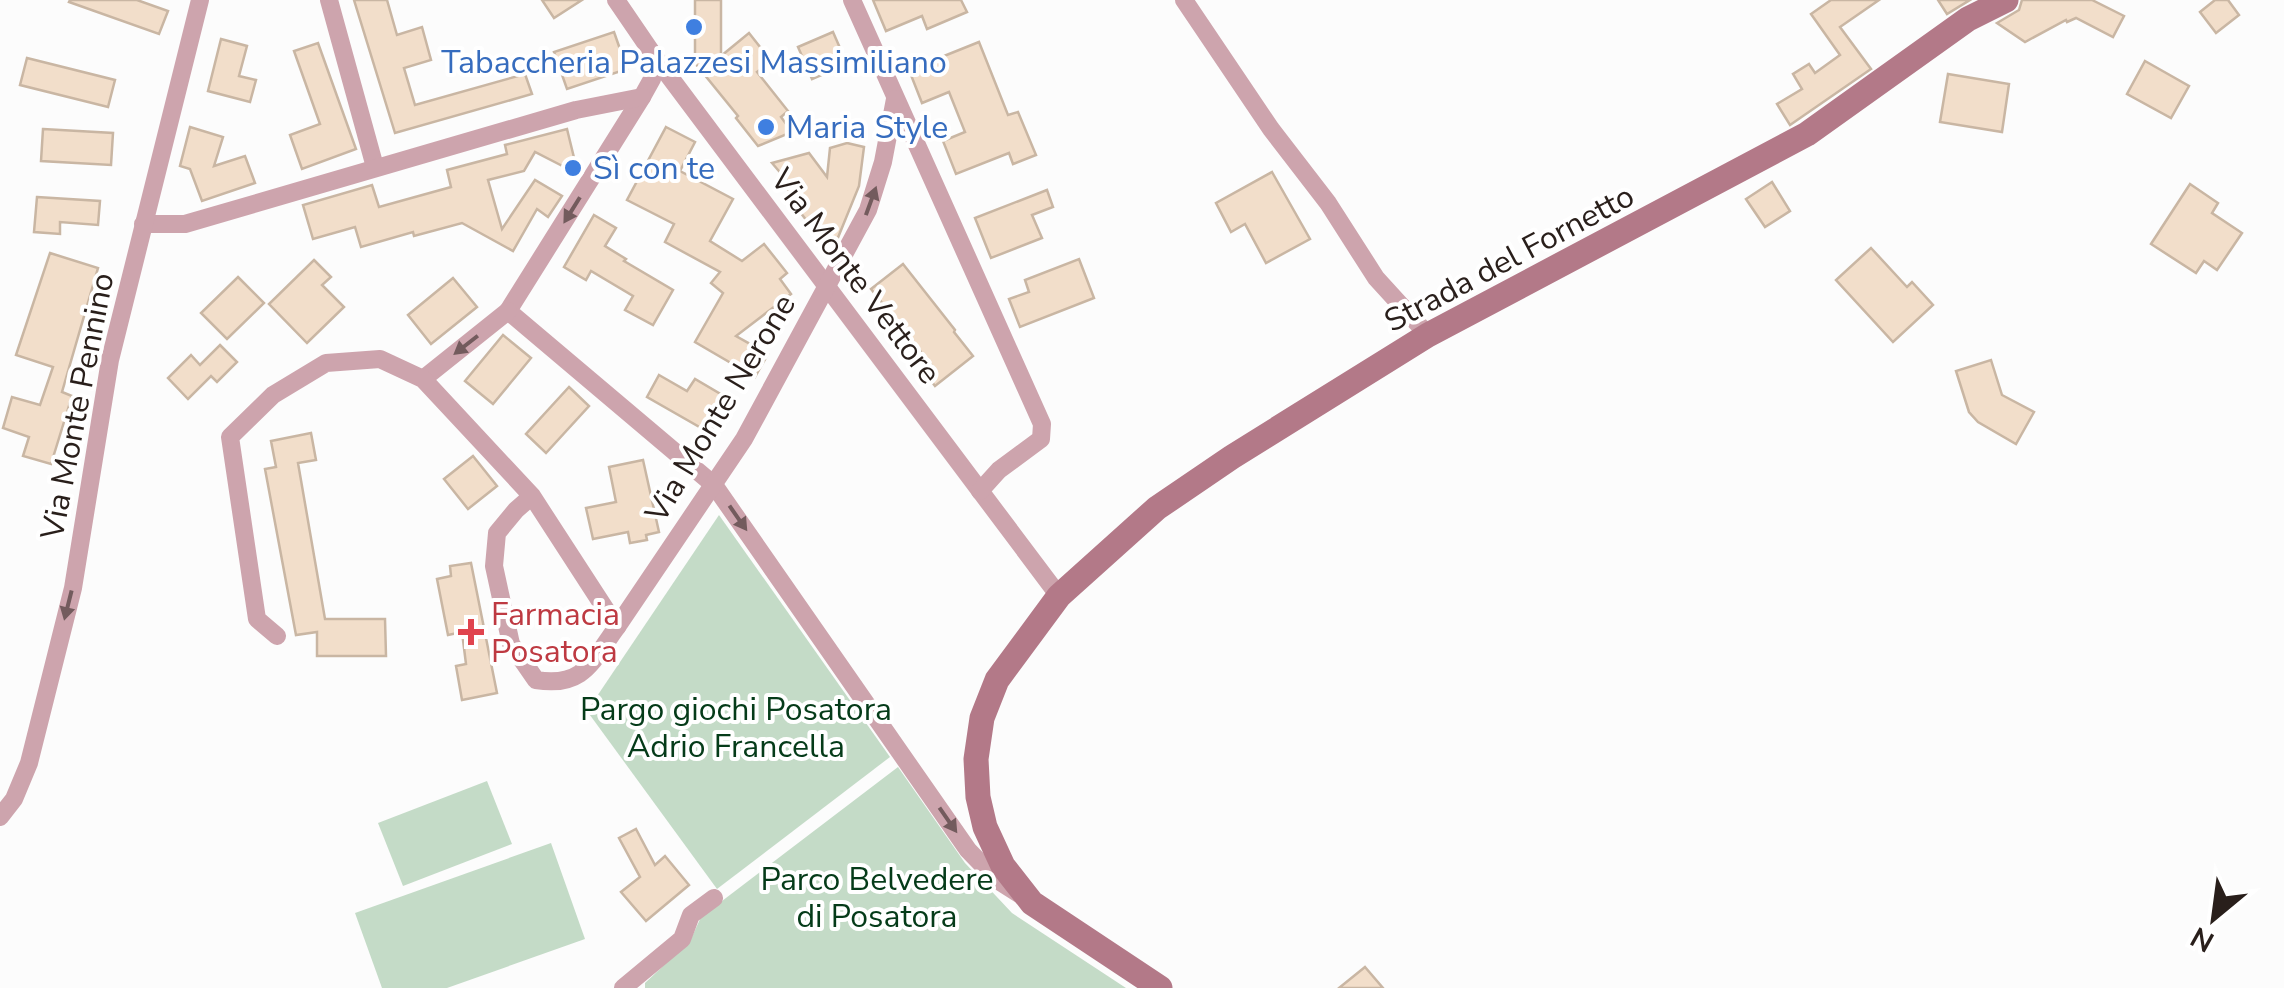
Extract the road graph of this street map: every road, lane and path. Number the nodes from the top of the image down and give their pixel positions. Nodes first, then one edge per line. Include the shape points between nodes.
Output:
1 (200, 0) edge
2 (329, 0) edge
3 (616, 0) edge
4 (852, 0) edge
5 (1184, 0) edge
6 (2006, 0) edge
7 (657, 60) junction
8 (642, 97) junction
9 (896, 98) junction
10 (375, 167) junction
11 (143, 224) junction
12 (827, 287) junction
13 (508, 311) junction
14 (1428, 336) junction
15 (423, 378) junction
16 (714, 485) junction
17 (980, 491) junction
18 (532, 496) junction
19 (1059, 596) junction
20 (617, 627) junction
21 (278, 636) dead end
22 (0, 817) edge
23 (714, 898) dead end
24 (1032, 902) junction
25 (623, 988) edge
26 (1160, 988) edge

1 - 11 street, Via Monte Pennino
2 - 10 street
3 - 7 street, Via Monte Vettore
4 - 9 street
5 - 14 street via 1376,278
6 - 14 street, Strada del Fornetto via 1968,19 1807,134
7 - 8 street
7 - 12 street, Via Monte Vettore
8 - 10 street
8 -> 13 street
12 -> 9 street, Via Monte Nerone via 868,210
9 - 17 street via 1042,424 1041,439
10 - 11 street via 185,224
11 -> 22 street, Via Monte Pennino via 110,360 72,588 30,763
12 - 16 street, Via Monte Nerone
12 - 17 street, Via Monte Vettore
13 -> 15 street
13 - 16 street
14 - 19 street, Strada del Fornetto via 1157,508
15 - 18 street
15 - 21 street via 380,359 326,364 273,395 230,437 257,619
16 - 20 street, Via Monte Nerone
16 -> 24 street via 968,850
17 - 19 street, Via Monte Vettore
18 - 20 street
18 - 20 street, Via Monte Nerone via 497,533 494,566 511,644 536,680 556,683 582,674
19 - 24 street, Strada del Fornetto via 997,680 976,759 985,828 1003,866
23 - 25 street via 691,916 682,938
24 - 26 street, Strada del Fornetto

